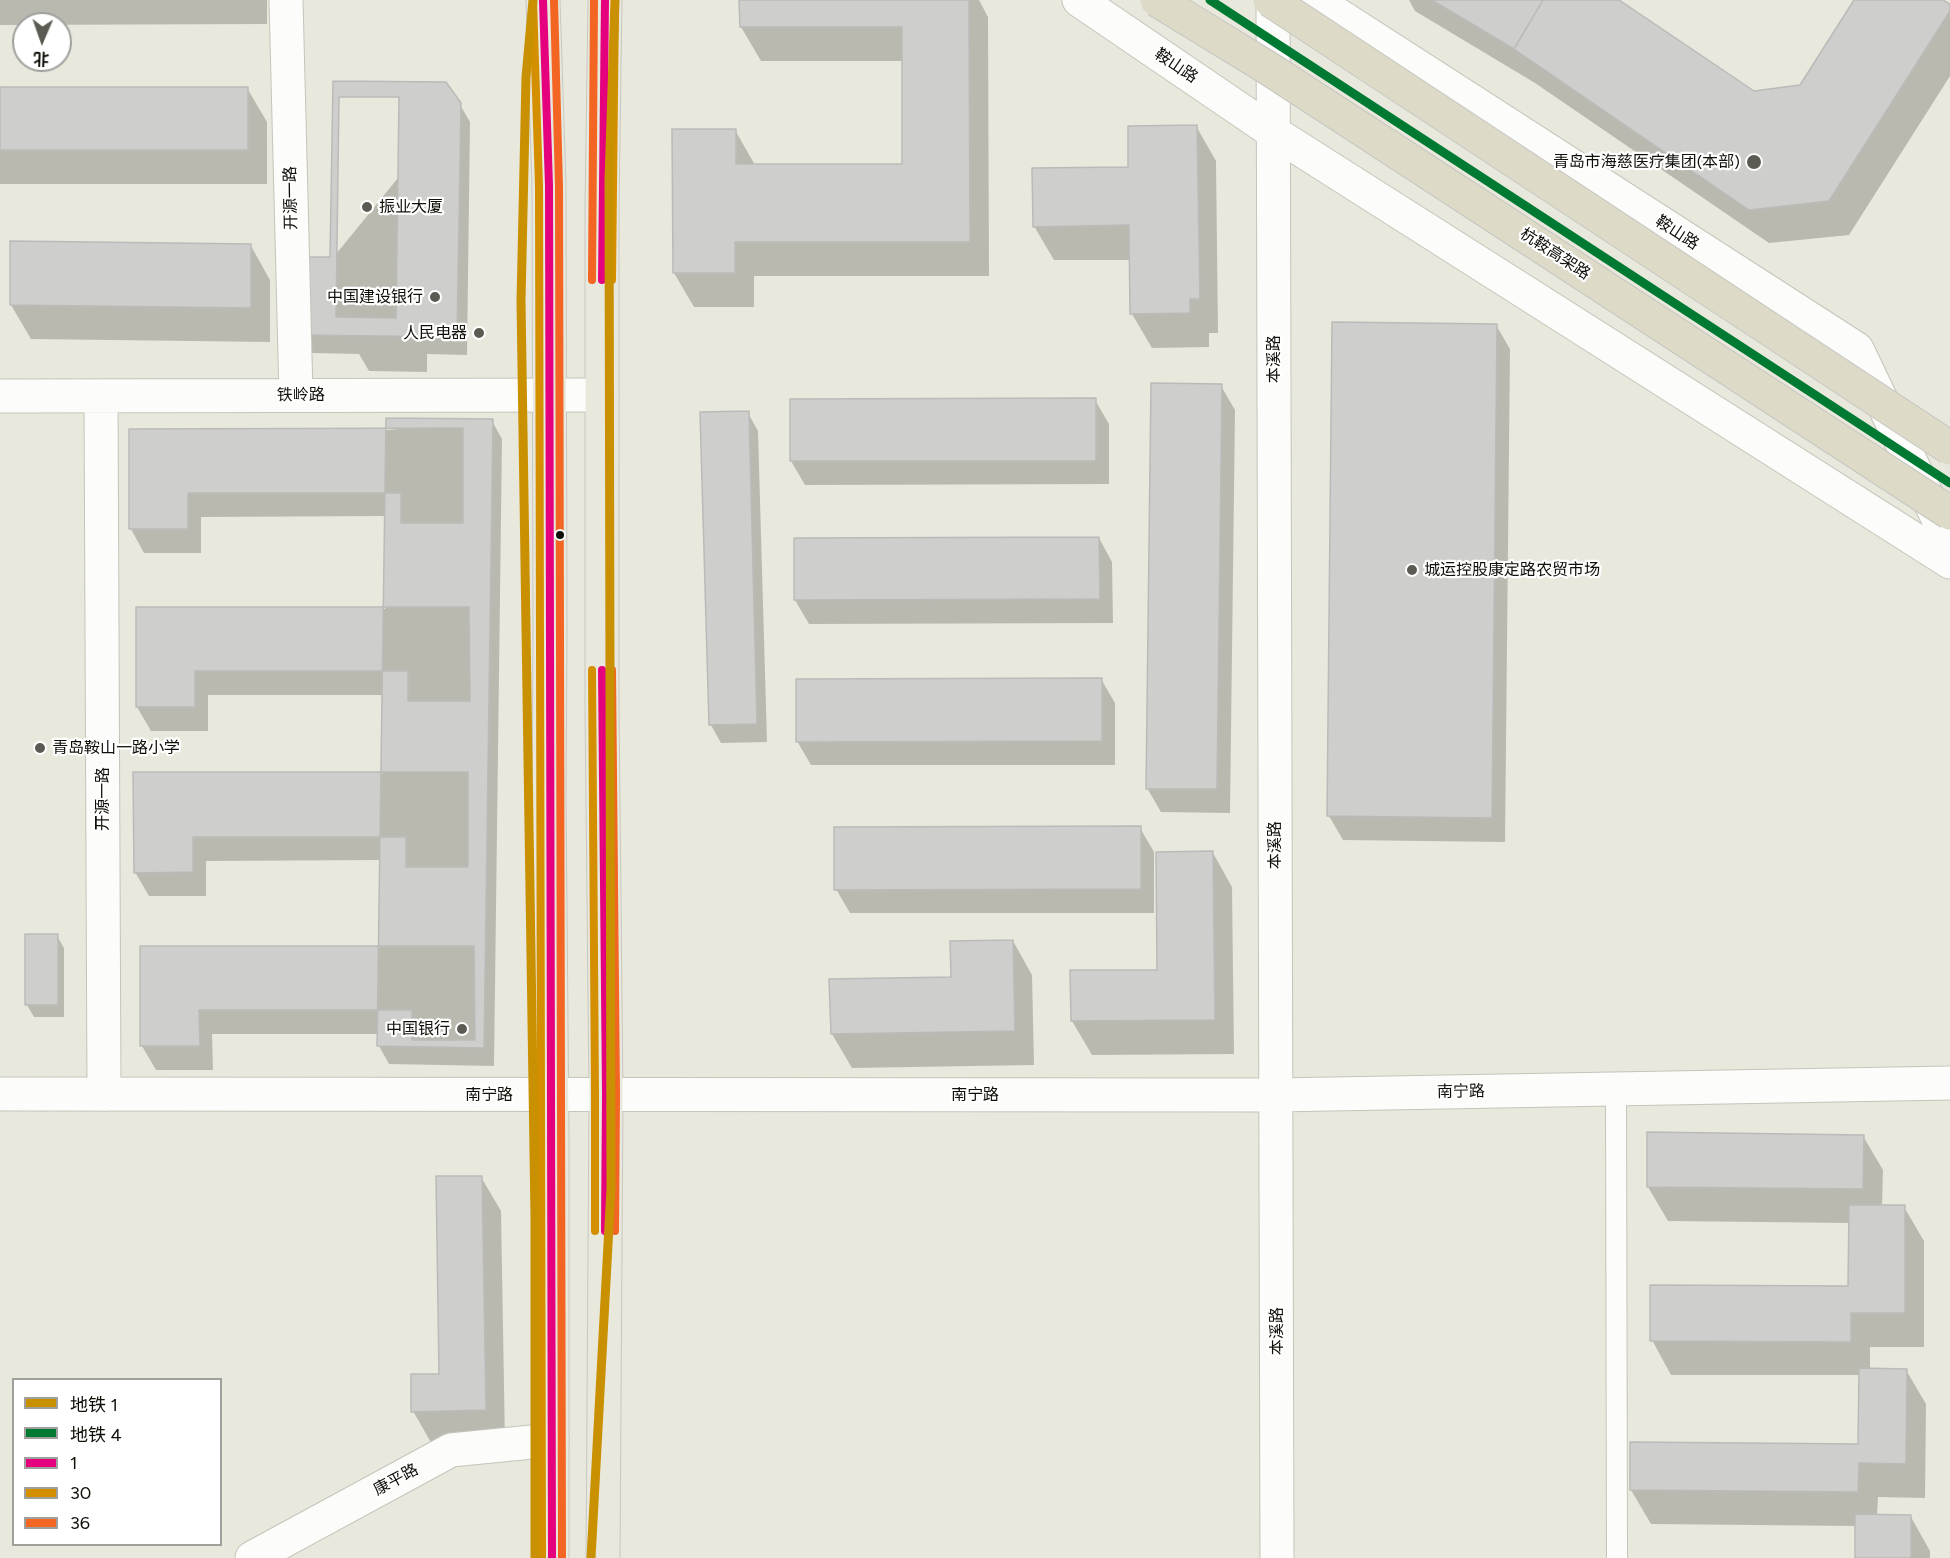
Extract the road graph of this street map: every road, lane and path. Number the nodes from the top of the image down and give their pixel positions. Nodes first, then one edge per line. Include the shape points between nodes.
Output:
1 (286, 0) edge
2 (543, 0) edge
3 (605, 0) edge
4 (1079, 0) edge
5 (1156, 0) edge
6 (1271, 0) edge
7 (1315, 0) edge
8 (1273, 132) junction
9 (296, 395) junction
10 (550, 395) junction
11 (602, 395) junction
12 (0, 396) edge
13 (101, 396) junction
14 (1950, 448) edge
15 (1950, 513) edge
16 (1950, 544) edge
17 (1950, 562) edge
18 (1950, 1083) edge
19 (1616, 1089) junction
20 (0, 1094) edge
21 (104, 1094) junction
22 (552, 1095) junction
23 (606, 1095) junction
24 (1276, 1095) junction
25 (552, 1440) junction
26 (252, 1558) edge
27 (552, 1558) edge
28 (603, 1558) edge
29 (1277, 1558) edge
30 (1617, 1558) edge

1 - 9 street, 开源一路
2 - 10 main road
3 - 11 main road
4 - 8 street, 鞍山路
5 - 15 highway, 杭鞍高架路, bridge via 1278,74
6 - 8 street
6 - 14 highway, bridge
7 - 16 street, 鞍山路 via 1857,349
8 - 17 street, 鞍山路
8 - 24 street, 本溪路
9 - 10 street, 铁岭路
9 - 13 street, 铁岭路
10 - 11 street, 铁岭路
10 - 22 main road
11 - 23 main road
12 - 13 street, 铁岭路
13 - 21 street, 开源一路
18 - 19 street, 南宁路
19 - 24 street, 南宁路
19 - 30 lane
20 - 21 street, 南宁路
21 - 22 street, 南宁路
22 - 23 street, 南宁路
22 - 25 main road
23 - 24 street, 南宁路
23 - 28 main road
24 - 29 street, 本溪路
25 - 26 street, 康平路 via 452,1450
25 - 27 main road

